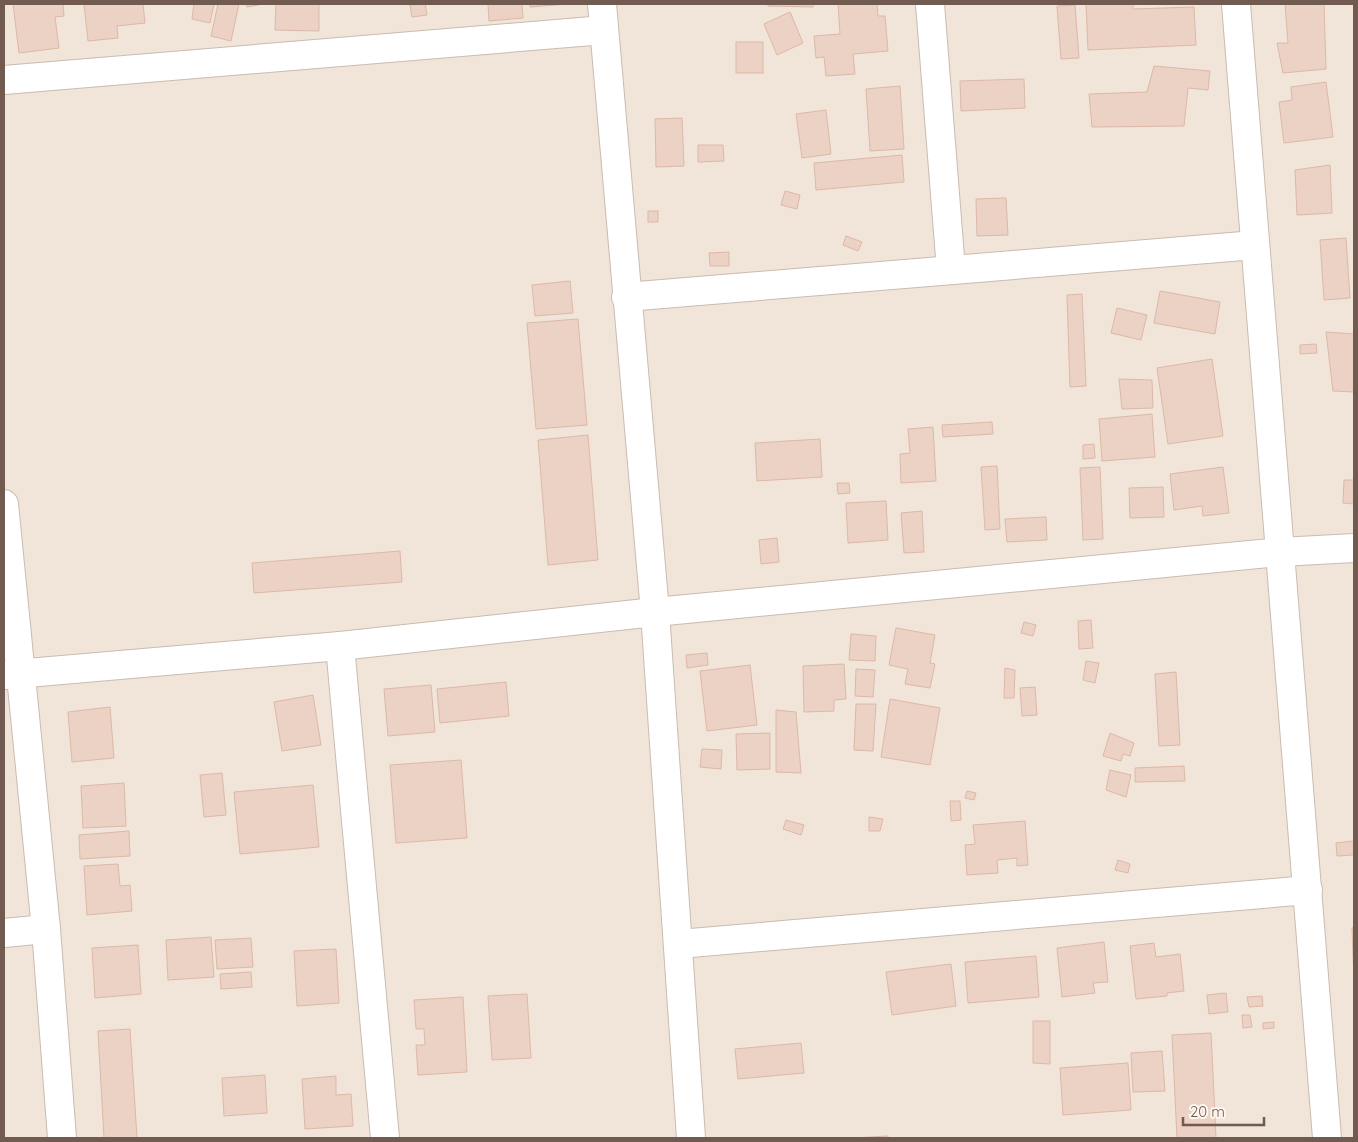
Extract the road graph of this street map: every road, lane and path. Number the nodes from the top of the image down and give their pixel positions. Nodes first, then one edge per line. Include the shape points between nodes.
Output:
1 (930, 4) edge
2 (1236, 4) edge
3 (603, 17) edge
4 (4, 80) edge
5 (1255, 245) junction
6 (951, 270) junction
7 (626, 297) junction
8 (4, 504) edge
9 (1354, 548) edge
10 (1280, 552) junction
11 (655, 612) junction
12 (340, 646) junction
13 (12, 675) edge
14 (1308, 890) junction
15 (46, 929) junction
16 (4, 933) edge
17 (679, 944) junction
18 (62, 1138) edge
19 (385, 1138) edge
20 (681, 1138) edge
21 (691, 1138) edge
22 (1327, 1138) edge

1 - 6 street
2 - 5 street
3 - 4 street
3 - 7 street
5 - 6 street
5 - 10 street
6 - 7 street
7 - 11 street
8 - 13 street
9 - 10 street
10 - 11 street
10 - 14 street
11 - 12 street
11 - 17 street
12 - 13 street
12 - 19 street
13 - 15 street
14 - 17 street
14 - 22 street
15 - 16 street
15 - 18 street
17 - 21 street
20 - 21 street

